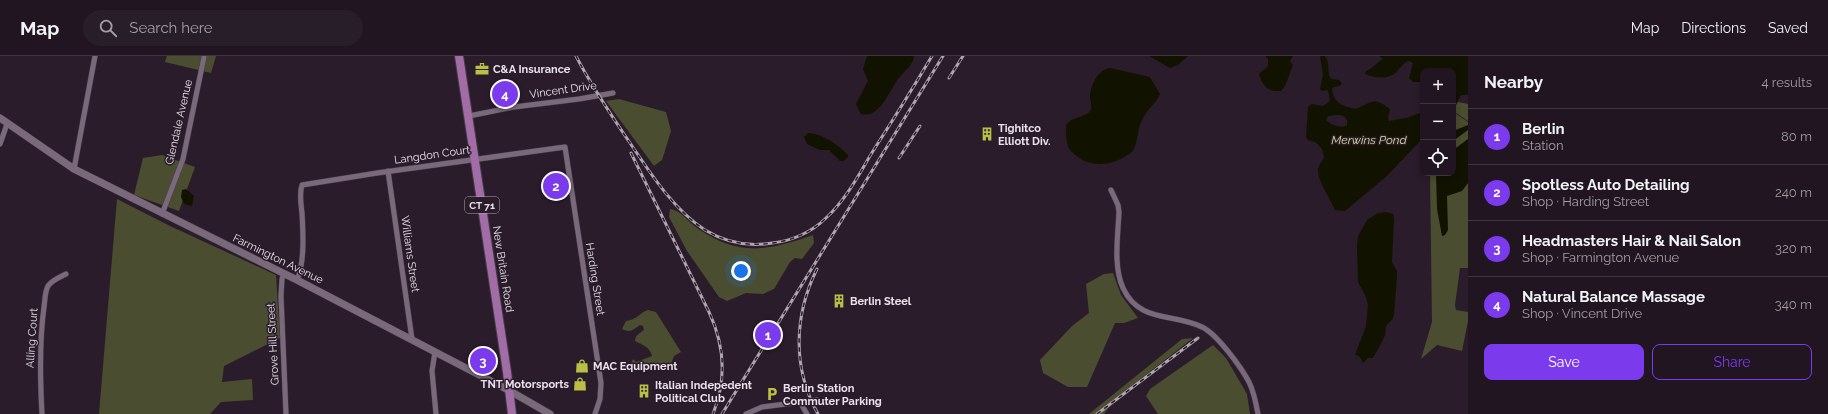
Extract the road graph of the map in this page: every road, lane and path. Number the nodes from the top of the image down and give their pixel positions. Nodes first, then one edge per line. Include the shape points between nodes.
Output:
1 (95, 56) edge
2 (459, 56) edge
3 (204, 57) dead end
4 (613, 93) dead end
5 (468, 116) junction
6 (0, 118) edge
7 (7, 124) junction
8 (0, 144) edge
9 (565, 147) joint
10 (475, 159) junction
11 (74, 169) junction
12 (388, 171) junction
13 (1110, 190) dead end
14 (162, 214) junction
15 (284, 273) junction
16 (66, 274) dead end
17 (297, 280) junction
18 (412, 340) junction
19 (435, 352) junction
20 (510, 391) junction
21 (817, 400) dead end
22 (800, 402) junction
23 (42, 414) edge
24 (286, 414) edge
25 (436, 414) edge
26 (512, 414) edge
27 (550, 414) edge
28 (595, 414) edge
29 (746, 414) edge
30 (807, 414) edge
31 (1258, 414) edge

1 - 11 street
2 - 5 main road, New Britain Road / CT 71
3 - 14 street, Glendale Avenue via 183,159
4 - 5 street, Vincent Drive
5 - 10 main road, New Britain Road / CT 71
6 - 7 main road, Farmington Avenue
7 - 8 street
7 - 11 main road, Farmington Avenue
9 - 10 street, Langdon Court
9 - 28 street, Harding Street via 601,382 600,399
10 - 12 street, Langdon Court
10 - 20 main road, New Britain Road / CT 71
11 - 14 main road, Farmington Avenue
12 - 17 street, Langdon Court via 302,185 301,268
12 - 18 street, Williams Street
13 - 31 street via 1119,212 1118,271 1128,296 1149,314 1194,324 1211,333 1248,382
14 - 15 main road, Farmington Avenue
15 - 17 main road, Farmington Avenue
15 - 24 street, Grove Hill Street via 281,296
16 - 23 street, Alling Court via 48,286 46,296 41,329
17 - 18 main road, Farmington Avenue
18 - 19 main road, Farmington Avenue
19 - 20 main road, Farmington Avenue
19 - 25 street via 432,371
20 - 26 main road, New Britain Road / CT 71
20 - 27 main road, Farmington Avenue
21 - 22 street
22 - 29 street via 760,408
22 - 30 street

